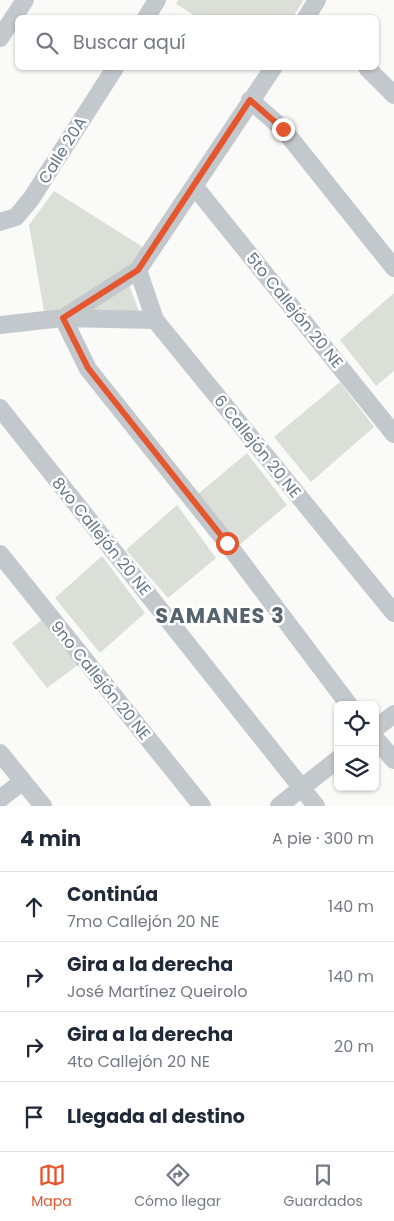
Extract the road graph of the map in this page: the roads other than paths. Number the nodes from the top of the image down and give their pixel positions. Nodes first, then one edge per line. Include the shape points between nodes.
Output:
1 (25, 0) edge
2 (157, 0) edge
3 (317, 0) edge
4 (15, 15) edge
5 (15, 15) edge
6 (148, 15) edge
7 (308, 15) edge
8 (0, 38) edge
9 (114, 70) edge
10 (271, 70) edge
11 (369, 70) edge
12 (394, 96) edge
13 (250, 100) junction
14 (195, 187) junction
15 (0, 222) edge
16 (394, 268) edge
17 (138, 270) junction
18 (63, 318) junction
19 (155, 320) junction
20 (0, 325) edge
21 (0, 408) edge
22 (394, 434) edge
23 (0, 554) edge
24 (394, 613) edge
25 (346, 701) edge
26 (394, 714) edge
27 (379, 726) edge
28 (379, 743) edge
29 (0, 752) edge
30 (394, 760) edge
31 (334, 762) edge
32 (23, 781) junction
33 (303, 787) junction
34 (0, 799) edge
35 (43, 806) edge
36 (202, 806) edge
37 (279, 806) edge
38 (316, 806) edge

1 - 5 street
2 - 6 street
3 - 7 street
4 - 8 street
9 - 15 street, Calle 20A via 31,199 16,217
10 - 13 street
11 - 12 street
13 - 14 street
13 - 16 street via 283,129
14 - 17 street
14 - 22 street, 5to Callejón 20 NE
17 - 18 street
17 - 19 street, 6 Callejón 20 NE
18 - 19 street
18 - 20 street
18 - 25 street via 88,368 227,543
19 - 24 street, 6 Callejón 20 NE
21 - 33 street, 8vo Callejón 20 NE
23 - 36 street, 9no Callejón 20 NE
26 - 27 street
28 - 30 street
29 - 32 street
31 - 33 street
32 - 34 street
32 - 35 street
33 - 37 street
33 - 38 street, 8vo Callejón 20 NE

